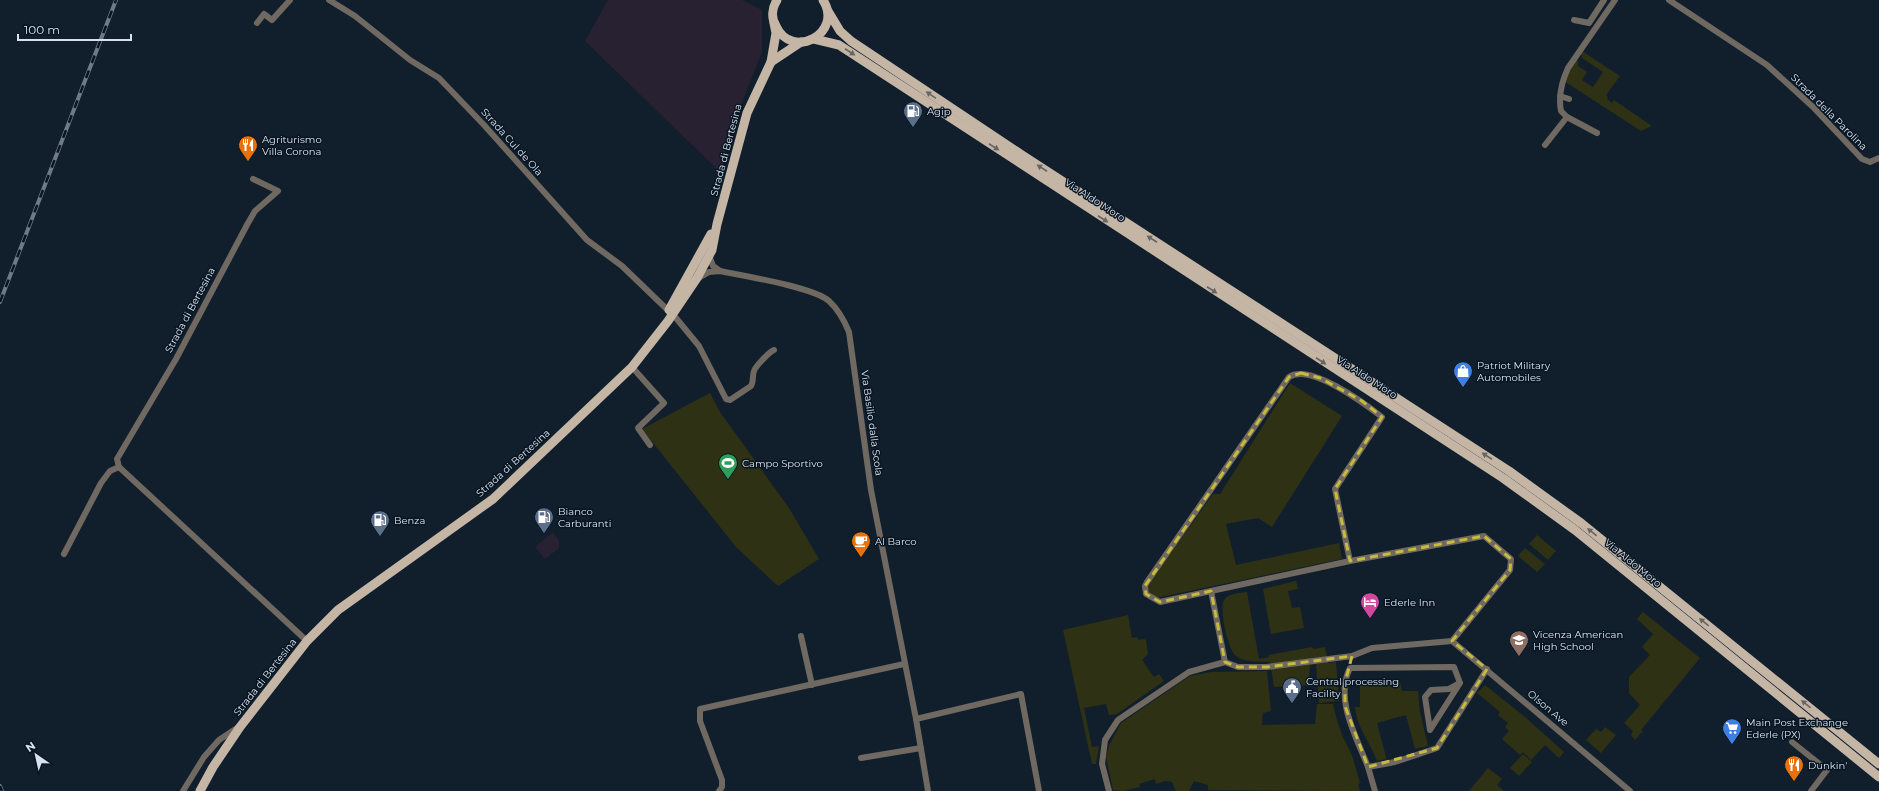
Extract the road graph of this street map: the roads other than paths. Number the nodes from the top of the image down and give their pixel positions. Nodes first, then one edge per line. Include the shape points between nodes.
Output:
1 (290, 0) edge
2 (329, 0) edge
3 (777, 0) edge
4 (824, 0) edge
5 (1604, 0) edge
6 (1615, 0) edge
7 (1669, 0) edge
8 (828, 11) junction
9 (1574, 20) dead end
10 (257, 23) dead end
11 (774, 23) junction
12 (814, 39) junction
13 (801, 42) junction
14 (771, 62) junction
15 (1560, 96) junction
16 (1569, 99) dead end
17 (1567, 117) junction
18 (1597, 133) dead end
19 (1545, 145) dead end
20 (1879, 158) edge
21 (253, 179) dead end
22 (717, 224) junction
23 (708, 243) junction
24 (709, 256) junction
25 (706, 270) junction
26 (720, 271) junction
27 (671, 312) junction
28 (774, 350) dead end
29 (632, 367) junction
30 (650, 445) dead end
31 (118, 467) junction
32 (64, 554) dead end
33 (1350, 562) junction
34 (1211, 591) junction
35 (800, 636) dead end
36 (308, 641) junction
37 (1452, 641) junction
38 (1352, 656) junction
39 (1225, 662) junction
40 (904, 664) junction
41 (1350, 668) junction
42 (1487, 669) junction
43 (1460, 683) junction
44 (812, 685) junction
45 (916, 719) junction
46 (240, 727) junction
47 (1792, 742) dead end
48 (921, 748) junction
49 (861, 758) dead end
50 (1879, 764) edge
51 (1368, 767) junction
52 (1879, 777) edge
53 (183, 791) edge
54 (200, 791) edge
55 (719, 791) edge
56 (928, 791) edge
57 (1039, 791) edge
58 (1109, 791) edge
59 (1375, 791) edge
60 (1630, 791) edge
61 (1811, 791) edge

1 - 10 street via 272,20 264,14
2 - 27 street, Strada Cul de Ola via 355,16 410,60 439,78 587,240 622,266
3 - 11 main road, Strada di Bertesina via 773,12
4 - 8 main road
5 - 9 street via 1589,24
6 - 15 street via 1568,68
7 - 20 street, Strada della Parolina via 1767,65 1813,107 1862,160 1870,162
8 - 12 main road via 826,24
50 -> 8 main road, Via Aldo Moro via 1581,523 1509,471 1015,151 851,41 840,31
11 - 13 main road via 784,37
11 - 14 main road, Strada di Bertesina via 776,33
12 - 13 main road
12 -> 52 main road, Via Aldo Moro via 840,45 1503,478 1575,530
13 - 14 main road
14 - 22 main road, Strada di Bertesina via 747,113
15 - 16 street
15 - 17 street via 1561,111
17 - 18 street
17 - 19 street
21 - 31 street, Strada di Bertesina via 278,191 256,211 248,223 176,359 117,458
22 - 23 main road, Strada di Bertesina
22 - 24 main road, Strada di Bertesina
23 - 25 street via 701,263
23 - 27 main road, Strada di Bertesina
24 - 25 main road, Strada di Bertesina
24 - 26 street via 713,266
25 - 26 street, Via Basilio dalla Scola
25 - 27 main road, Strada di Bertesina
26 - 40 street, Via Basilio dalla Scola via 813,292 828,300 841,314 849,332 871,490
27 - 28 street via 699,346 726,399 730,400 752,386 754,370 768,353
27 - 29 main road, Strada di Bertesina
29 - 30 street via 664,403 638,428
29 - 36 main road, Strada di Bertesina via 493,498 338,610
31 - 32 street via 110,471 101,484
31 - 36 street, Strada di Bertesina
33 - 34 street
33 - 34 street via 1336,489 1382,416 1362,401 1320,378 1294,373 1144,586 1146,594 1160,602
33 - 37 street via 1484,536 1511,559 1510,570
34 - 39 street
35 - 44 street
36 - 46 main road, Strada di Bertesina
37 - 38 street via 1372,648
37 - 42 street, Olson Ave
38 - 39 street via 1267,667 1238,667
38 - 41 street
39 - 58 street via 1189,672 1118,720 1105,740 1102,764
40 - 44 street
40 - 45 street, Via Basilio dalla Scola
41 - 43 street via 1454,667
41 - 51 street via 1345,683 1345,706
42 - 51 street via 1437,748 1395,762
42 - 60 street, Olson Ave
43 - 43 street via 1449,689 1431,690 1425,697 1430,730
44 - 55 street via 700,709 700,721 722,780
45 - 48 street, Via Basilio dalla Scola
45 - 57 street via 1021,694
46 - 53 street, Strada di Bertesina via 219,740 204,757
46 - 54 main road, Strada di Bertesina
47 - 61 street via 1827,770
48 - 49 street
48 - 56 street, Via Basilio dalla Scola
51 - 59 street

